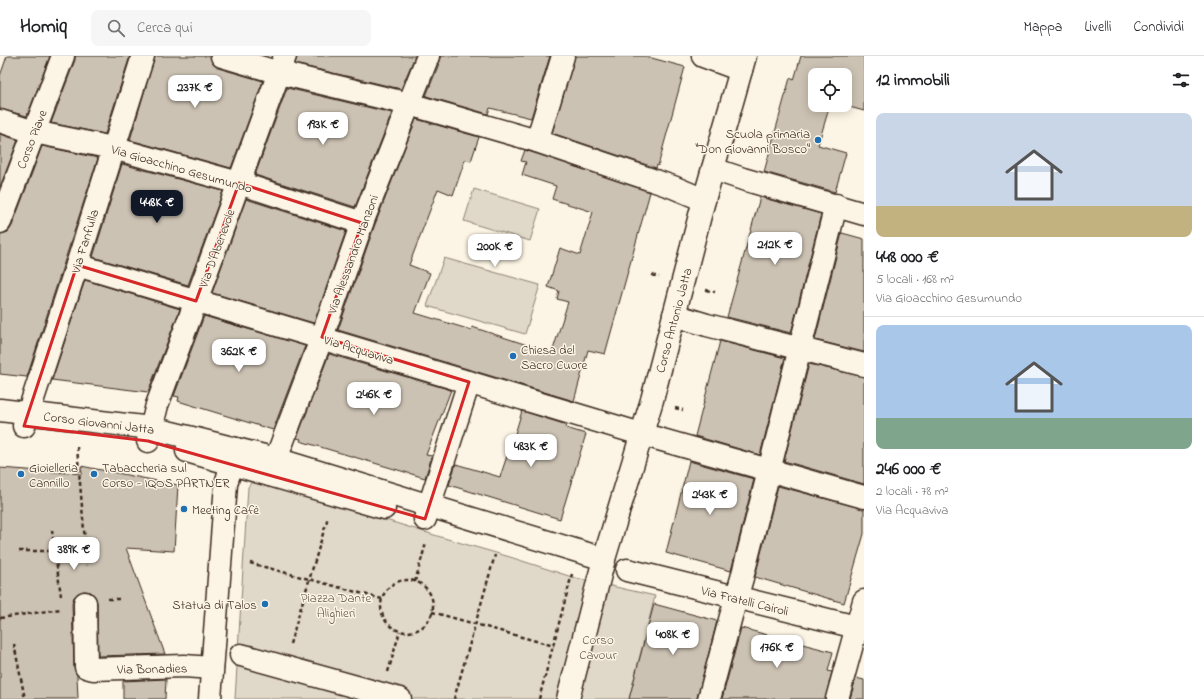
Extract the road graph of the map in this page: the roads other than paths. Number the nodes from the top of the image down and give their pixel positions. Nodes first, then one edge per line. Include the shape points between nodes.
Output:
1 (63, 56) edge
2 (143, 56) edge
3 (222, 56) edge
4 (428, 56) edge
5 (563, 56) edge
6 (703, 56) edge
7 (743, 63) edge
8 (283, 64) edge
9 (410, 104) junction
10 (0, 121) edge
11 (34, 132) junction
12 (538, 141) junction
13 (113, 148) junction
14 (713, 169) junction
15 (239, 183) junction
16 (704, 200) junction
17 (836, 205) junction
18 (864, 214) edge
19 (0, 222) edge
20 (362, 224) junction
21 (77, 265) junction
22 (196, 301) junction
23 (674, 315) junction
24 (322, 337) junction
25 (800, 348) junction
26 (864, 365) edge
27 (469, 382) junction
28 (0, 410) edge
29 (26, 419) junction
30 (0, 423) edge
31 (149, 434) junction
32 (641, 434) junction
33 (234, 456) junction
34 (273, 467) junction
35 (769, 470) junction
36 (864, 497) edge
37 (427, 520) junction
38 (601, 571) junction
39 (737, 597) junction
40 (864, 601) edge
41 (85, 603) road end
42 (860, 628) edge
43 (241, 656) dead end
44 (212, 668) junction
45 (390, 696) edge
46 (210, 699) edge
47 (568, 699) edge
48 (709, 699) edge
49 (837, 699) edge

1 - 11 street, Corso Piave
2 - 13 street, Via Fanfulla
3 - 8 street
4 - 9 street, Via Alessandro Manzoni
5 - 12 street
6 - 7 street
7 - 14 street, Corso Antonio Jatta
8 - 9 street
8 - 15 street, Via D'Abenevole
9 - 12 street
9 - 20 street, Via Alessandro Manzoni
10 - 11 street, Via Gioacchino Gesumundo
11 - 13 street, Via Gioacchino Gesumundo
11 - 19 street, Corso Piave
12 - 16 street
13 - 15 street, Via Gioacchino Gesumundo
13 - 21 street, Via Fanfulla
14 - 16 street, Corso Antonio Jatta
14 - 17 street
15 - 20 street, Via Gioacchino Gesumundo
15 - 22 street, Via D'Abenevole
16 - 23 street, Corso Antonio Jatta
17 - 18 street
17 - 25 street
20 - 24 street, Via Alessandro Manzoni
21 - 22 street, Via Acquaviva
21 - 29 street, Via Fanfulla
22 - 24 street, Via Acquaviva
22 - 31 street, Via D'Abenevole
23 - 25 street
23 - 32 street, Corso Antonio Jatta
24 - 27 street, Via Acquaviva
24 - 34 street, Via Alessandro Manzoni
25 - 26 street
25 - 35 street
27 - 32 street, Via Acquaviva
27 - 37 street
28 - 29 street, Corso Giovanni Jatta
29 - 30 street, Corso Giovanni Jatta
29 - 31 street, Corso Giovanni Jatta
31 - 33 street, Corso Giovanni Jatta
32 - 35 street, Via Acquaviva
32 - 38 street, Corso Antonio Jatta
33 - 34 street
33 - 44 street via 226,484
34 - 37 street
35 - 36 street, Via Acquaviva
35 - 39 street
37 - 38 street
38 - 39 street, Via Fratelli Cairoli via 621,564 626,570
38 - 47 street, Corso Antonio Jatta
39 - 42 street, Via Fratelli Cairoli
39 - 48 street
40 - 42 street
41 - 44 street, Via Bonadies via 86,667
42 - 49 street
43 - 45 street
44 - 46 street

